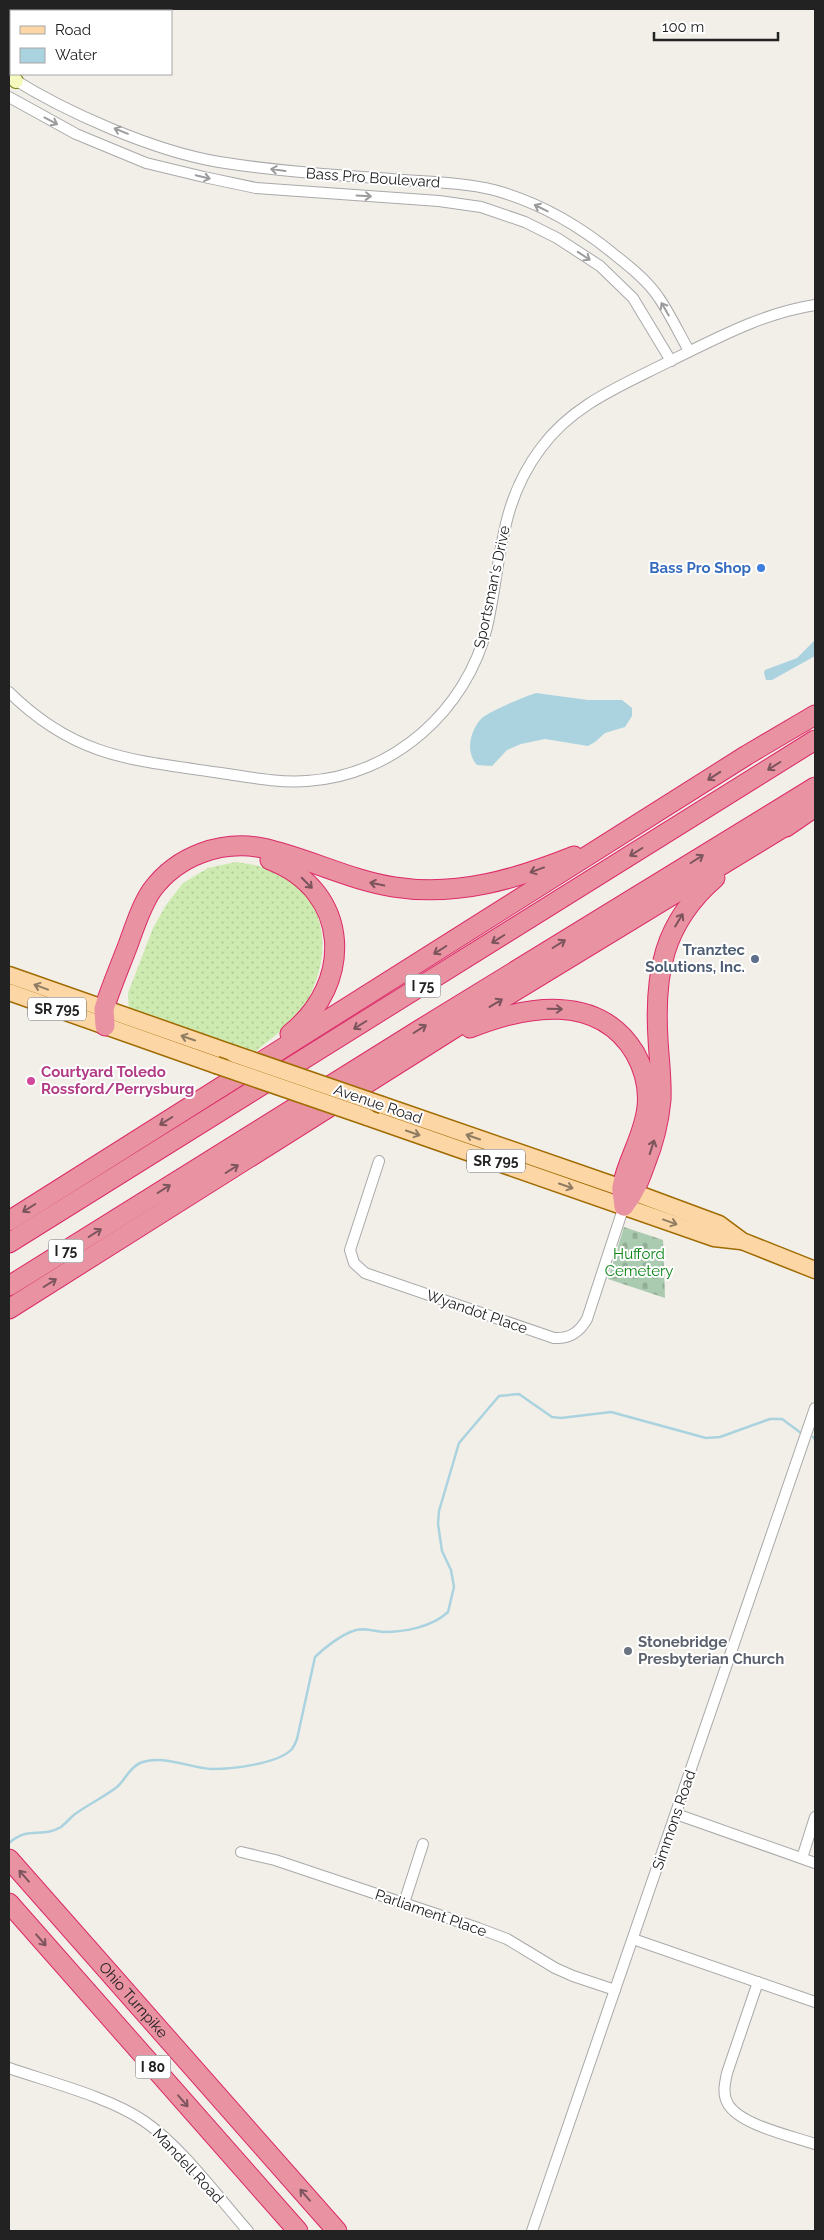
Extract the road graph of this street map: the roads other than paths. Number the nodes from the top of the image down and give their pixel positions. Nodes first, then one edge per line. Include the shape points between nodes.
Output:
1 (11, 77) edge
2 (9, 97) edge
3 (815, 306) edge
4 (689, 351) junction
5 (671, 361) junction
6 (9, 692) edge
7 (815, 715) edge
8 (815, 740) edge
9 (815, 787) edge
10 (815, 807) edge
11 (796, 819) junction
12 (630, 830) junction
13 (9, 975) edge
14 (9, 992) edge
15 (108, 1016) junction
16 (426, 1048) junction
17 (208, 1095) junction
18 (379, 1161) dead end
19 (627, 1196) junction
20 (9, 1221) edge
21 (9, 1243) edge
22 (815, 1270) edge
23 (9, 1286) edge
24 (9, 1309) edge
25 (815, 1408) edge
26 (676, 1814) junction
27 (815, 1817) edge
28 (423, 1844) dead end
29 (241, 1852) dead end
30 (802, 1858) junction
31 (9, 1859) edge
32 (815, 1862) edge
33 (9, 1903) edge
34 (404, 1903) junction
35 (633, 1938) junction
36 (758, 1982) junction
37 (615, 1990) junction
38 (815, 2002) edge
39 (9, 2068) edge
40 (815, 2144) edge
41 (248, 2231) edge
42 (298, 2231) edge
43 (337, 2231) edge
44 (532, 2231) edge

4 -> 1 street, Bass Pro Boulevard via 658,296 633,270 598,241 529,202 465,184 296,172 217,161 160,147 84,117
2 -> 5 street, Bass Pro Boulevard via 76,134 137,159 204,178 256,188 448,202 481,207 525,222 600,266 633,298
3 - 4 street, Sportsman's Drive via 760,318
4 - 5 street, Sportsman's Drive
5 - 6 street, Sportsman's Drive via 584,405 542,446 530,464 503,528 484,638 464,685 451,704 416,739 371,766 328,778 277,781 138,761 100,752 71,739 47,725
7 -> 12 highway
8 -> 21 highway, I 75
23 -> 9 highway, I 75
10 - 11 highway
16 -> 11 highway
19 -> 11 highway via 656,1134 660,1116 657,992 663,956 670,938 688,906 714,879
12 -> 15 highway via 517,877 444,890 370,882 262,848 231,846 201,853 169,872 145,901
12 -> 17 highway
15 -> 13 main road, Avenue Road / SR 795
14 - 15 main road, Avenue Road / SR 795
15 -> 17 highway via 150,915 162,894 184,872 212,858 236,854 270,860 303,879 322,903 333,932 335,957 326,993 299,1027
19 -> 15 main road, Avenue Road / SR 795, bridge via 382,1105 234,1054
15 -> 19 main road, Avenue Road / SR 795, bridge via 216,1065 367,1117
16 -> 19 highway via 486,1022 546,1009 583,1012 615,1029 638,1058 648,1094
24 -> 16 highway
17 -> 20 highway
18 - 19 street, Wyandot Place via 350,1250 358,1268 554,1338 567,1338 587,1319
19 - 22 main road, Avenue Road / SR 795 via 714,1238 742,1241
25 - 26 street, Simmons Road
26 - 30 street
26 - 35 street, Simmons Road
27 - 30 street
28 - 34 street
29 - 34 street, Parliament Place via 275,1860
30 - 32 street
43 -> 31 highway, Ohio Turnpike / I 80
33 -> 42 highway, Ohio Turnpike / I 80
34 - 37 street, Parliament Place via 508,1939 555,1968
35 - 36 street
35 - 37 street, Simmons Road
36 - 38 street
36 - 40 street via 727,2073 724,2086 728,2105 744,2118
37 - 44 street, Simmons Road
39 - 41 street, Mandell Road via 104,2101 143,2120 173,2146

